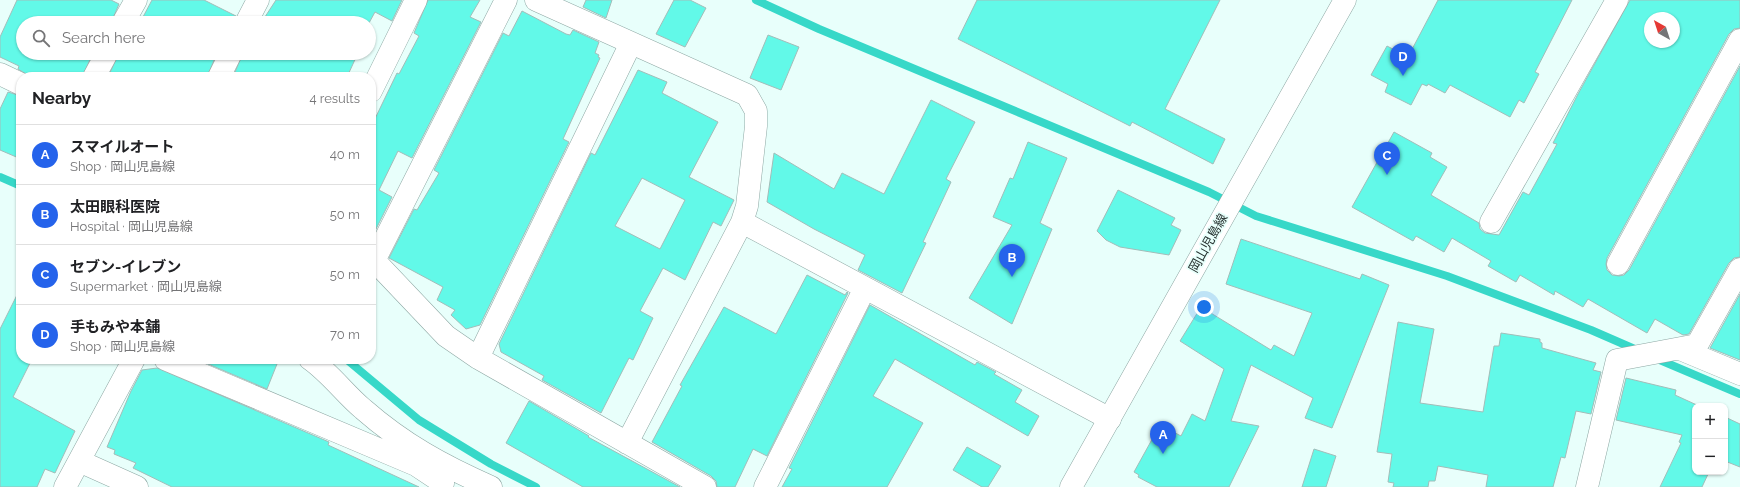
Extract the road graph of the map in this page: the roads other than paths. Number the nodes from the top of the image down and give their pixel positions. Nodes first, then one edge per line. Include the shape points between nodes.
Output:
1 (136, 0) edge
2 (258, 0) edge
3 (416, 0) edge
4 (506, 0) edge
5 (536, 0) edge
6 (1345, 0) edge
7 (1617, 0) edge
8 (127, 16) edge
9 (250, 16) edge
10 (1740, 40) edge
11 (631, 43) junction
12 (103, 60) edge
13 (228, 60) edge
14 (97, 72) edge
15 (222, 72) edge
16 (0, 74) edge
17 (376, 81) edge
18 (16, 82) edge
19 (742, 222) junction
20 (1492, 222) dead end
21 (376, 252) edge
22 (376, 261) edge
23 (1618, 264) dead end
24 (1740, 269) edge
25 (865, 288) junction
26 (1675, 350) junction
27 (478, 358) junction
28 (131, 364) edge
29 (177, 364) edge
30 (315, 364) edge
31 (1740, 374) edge
32 (1110, 419) junction
33 (627, 443) junction
34 (79, 460) junction
35 (65, 487) edge
36 (137, 487) edge
37 (440, 487) edge
38 (491, 487) edge
39 (705, 487) edge
40 (765, 487) edge
41 (1071, 487) edge
42 (1587, 487) edge

1 - 8 street
2 - 9 street
3 - 17 street
4 - 21 street
5 - 11 street
6 - 32 street, 岡山児島線
7 - 20 street
10 - 23 street
11 - 19 street via 747,95 756,111 756,126 747,206
11 - 27 street
12 - 14 street
13 - 15 street
16 - 18 street
19 - 25 street
19 - 33 street
22 - 27 street via 446,336
24 - 26 street via 1697,345
25 - 32 street
25 - 40 street
26 - 31 street
26 - 42 street via 1617,360
27 - 33 street
28 - 34 street
29 - 37 street via 416,465 443,483
30 - 38 street via 363,409 419,452
32 - 41 street, 岡山児島線
33 - 39 street
34 - 35 street
34 - 36 street

